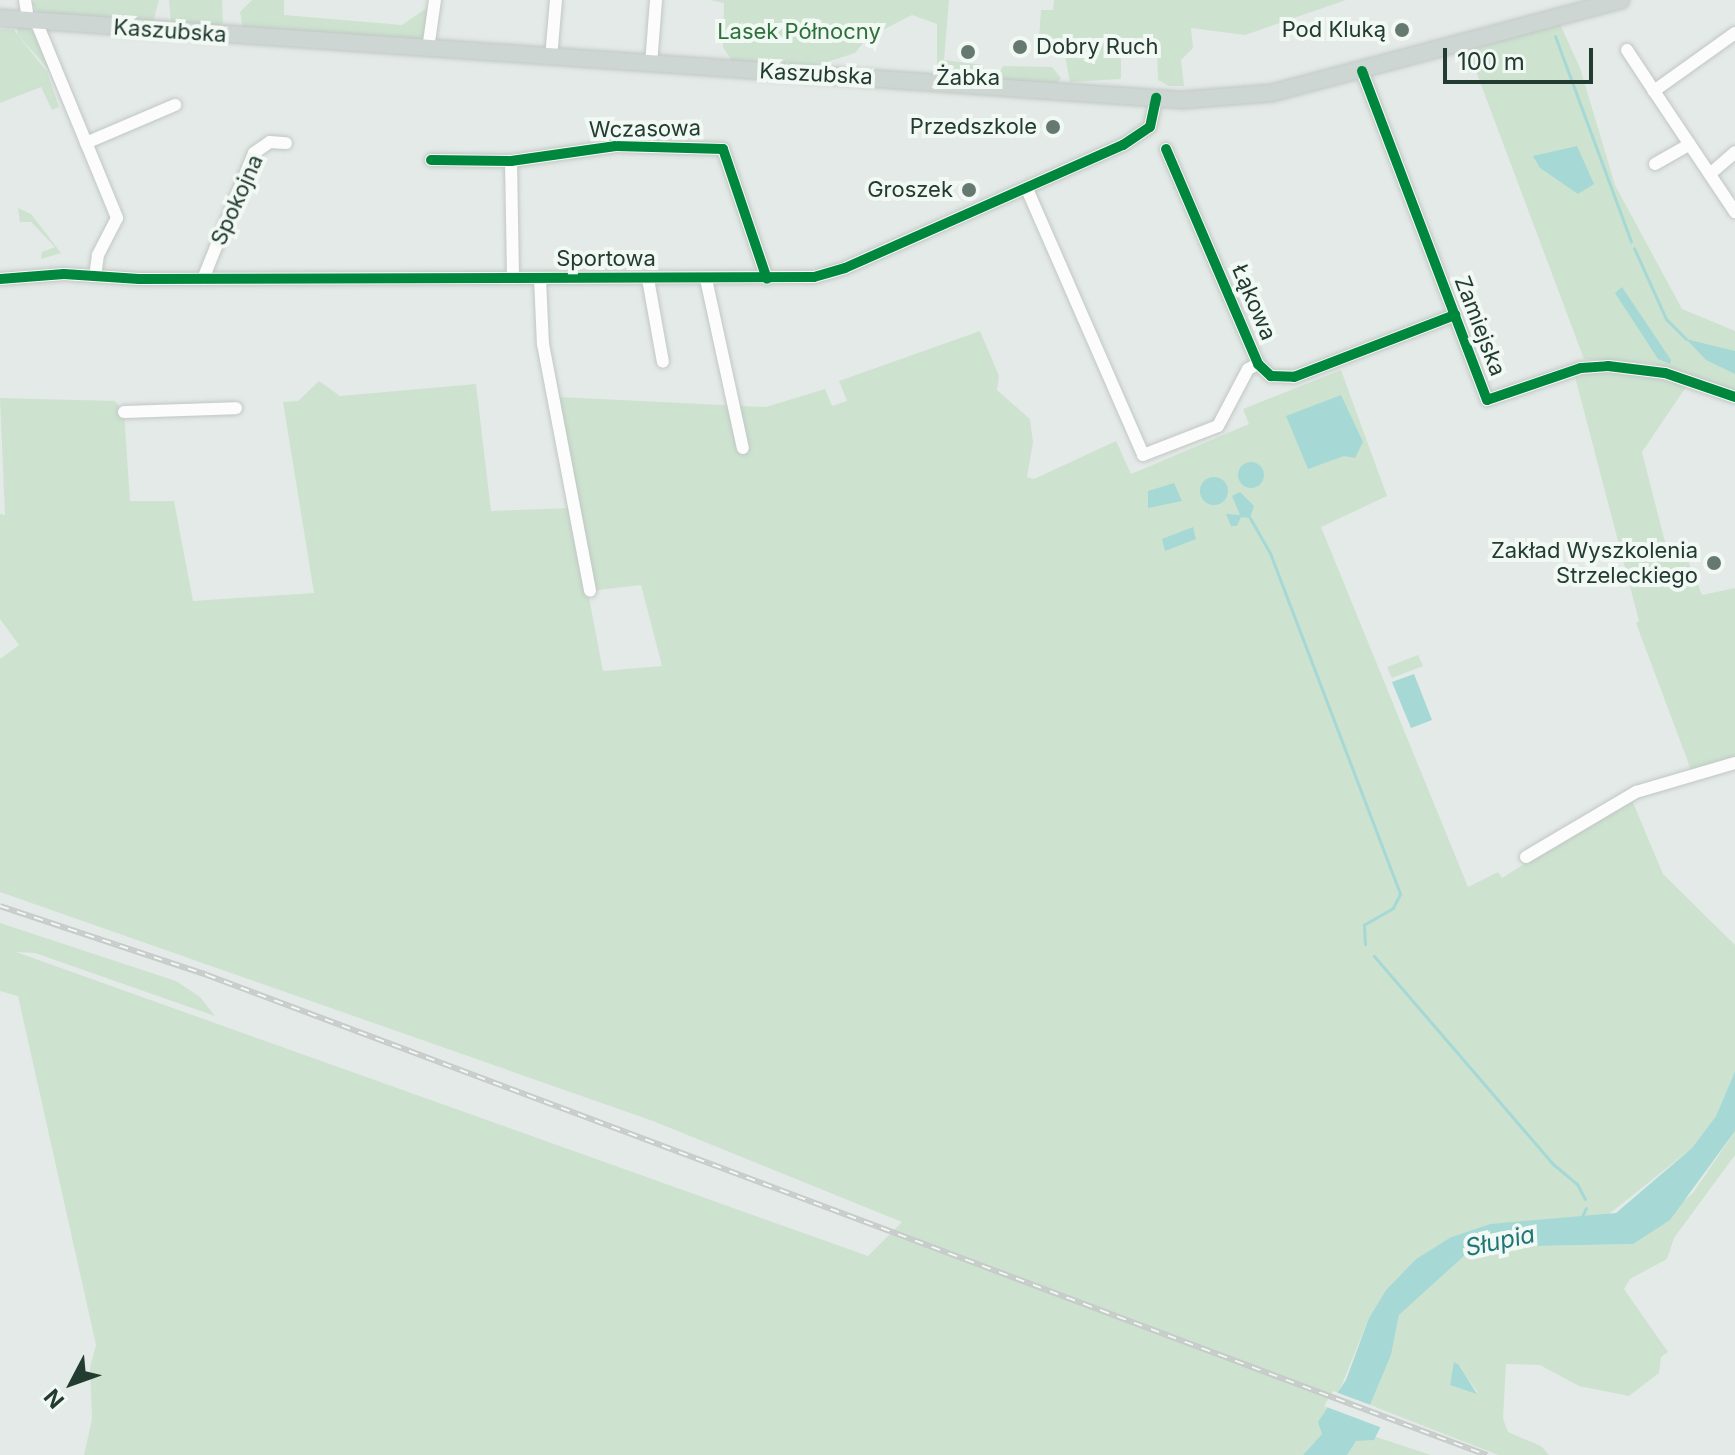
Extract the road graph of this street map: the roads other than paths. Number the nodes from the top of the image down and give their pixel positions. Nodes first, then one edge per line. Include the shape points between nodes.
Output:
1 (25, 0) edge
2 (435, 0) edge
3 (556, 0) edge
4 (656, 0) edge
5 (1621, 0) edge
6 (0, 18) edge
7 (32, 21) junction
8 (1735, 33) edge
9 (428, 49) junction
10 (1627, 50) dead end
11 (551, 58) junction
12 (651, 64) junction
13 (1362, 71) junction
14 (1654, 91) junction
15 (1156, 98) junction
16 (175, 105) dead end
17 (86, 143) junction
18 (286, 143) dead end
19 (1690, 144) junction
20 (1166, 149) dead end
21 (1735, 152) edge
22 (431, 160) dead end
23 (511, 161) junction
24 (1655, 164) dead end
25 (1710, 174) junction
26 (1027, 189) junction
27 (1735, 212) edge
28 (95, 276) junction
29 (513, 278) junction
30 (0, 279) edge
31 (203, 279) junction
32 (540, 279) junction
33 (648, 279) junction
34 (706, 279) junction
35 (767, 279) junction
36 (1455, 315) junction
37 (663, 362) dead end
38 (1258, 364) junction
39 (1735, 397) edge
40 (236, 408) dead end
41 (124, 412) dead end
42 (743, 448) dead end
43 (590, 591) dead end
44 (1735, 763) edge
45 (1526, 857) dead end

1 - 7 street
2 - 9 street
3 - 11 street
4 - 12 street
5 - 13 main road, Kaszubska
6 - 7 main road, Kaszubska
7 - 9 main road, Kaszubska
7 - 17 street
8 - 14 street
9 - 11 main road, Kaszubska
10 - 14 street
11 - 12 main road, Kaszubska
12 - 15 main road, Kaszubska
13 - 15 main road, Kaszubska via 1272,93
13 - 36 street, Zamiejska
14 - 19 street
15 - 26 street, Sportowa via 1150,127 1139,137
16 - 17 street
17 - 28 street via 118,222 98,255
18 - 31 street, Spokojna via 270,142 254,153
19 - 24 street
19 - 25 street
20 - 38 street, Łąkowa
21 - 25 street
22 - 23 street, Wczasowa
23 - 29 street
23 - 35 street, Wczasowa via 616,146 723,149
25 - 27 street
26 - 35 street, Sportowa via 831,273
26 - 38 street via 1143,455 1218,426 1248,369
28 - 30 street, Sportowa
28 - 31 street, Sportowa
29 - 31 street, Sportowa
29 - 32 street, Sportowa
32 - 33 street, Sportowa
32 - 43 street via 543,344
33 - 34 street, Sportowa
33 - 37 street
34 - 35 street, Sportowa
34 - 42 street
36 - 38 street, Łąkowa via 1294,377 1271,376
36 - 39 street, Zamiejska via 1487,400 1581,368 1608,366 1665,373
40 - 41 street
44 - 45 street via 1636,792

